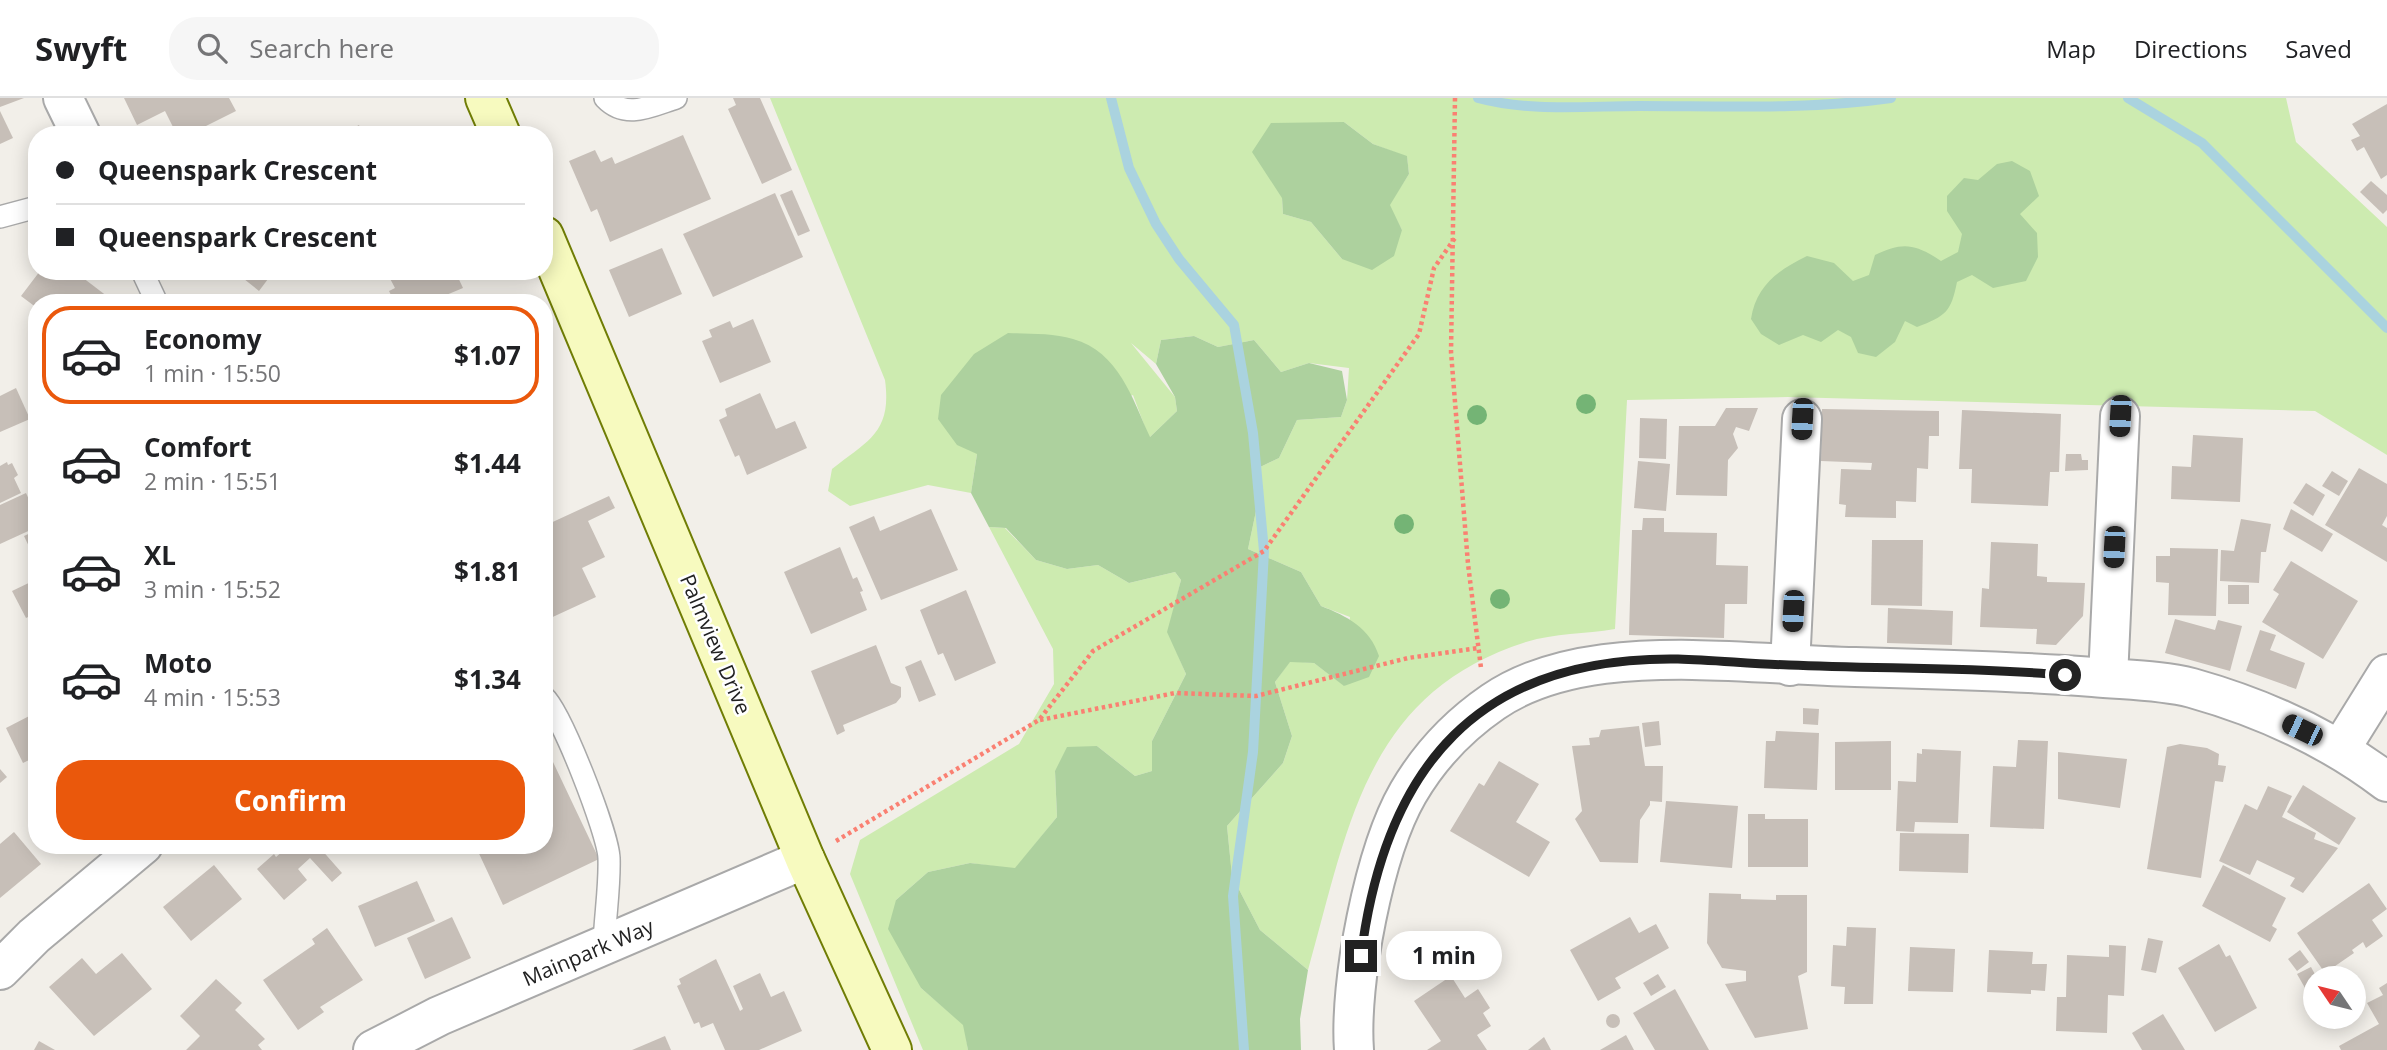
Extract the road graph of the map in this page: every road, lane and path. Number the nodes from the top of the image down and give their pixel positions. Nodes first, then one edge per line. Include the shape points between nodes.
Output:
1 (63, 98) edge
2 (485, 98) edge
3 (605, 98) edge
4 (676, 98) edge
5 (1455, 98) edge
6 (76, 126) edge
7 (497, 126) edge
8 (28, 209) edge
9 (0, 217) edge
10 (1455, 238) junction
11 (553, 257) edge
12 (2120, 416) dead end
13 (1802, 419) dead end
14 (1478, 648) junction
15 (1790, 666) junction
16 (2387, 674) edge
17 (2108, 678) junction
18 (1486, 707) junction
19 (553, 710) edge
20 (1039, 720) junction
21 (2341, 748) junction
22 (2387, 782) edge
23 (132, 854) edge
24 (805, 859) junction
25 (604, 945) junction
26 (0, 970) edge
27 (373, 1050) edge
28 (892, 1050) edge
29 (1354, 1050) edge

1 - 6 street
2 - 7 street
3 - 4 lane via 626,111
5 - 10 path
8 - 9 lane
10 - 14 path via 1451,352
10 - 20 path via 1434,268 1419,334 1264,551 1093,651
11 - 24 street, Palmview Drive
12 - 17 street
13 - 15 street
14 - 18 path
14 - 20 path via 1408,658 1256,696 1175,693
15 - 17 street via 2022,671
15 - 18 street via 1676,659 1602,664 1545,676
16 - 21 street
17 - 21 street via 2188,687 2264,711
18 - 29 street via 1461,726 1429,763 1406,796 1384,853 1364,933 1352,1027
19 - 25 lane via 604,832 609,858
20 - 24 path
21 - 22 street
23 - 26 street
24 - 25 street, Mainpark Way
24 - 28 street, Palmview Drive
25 - 27 street, Mainpark Way via 439,1016

